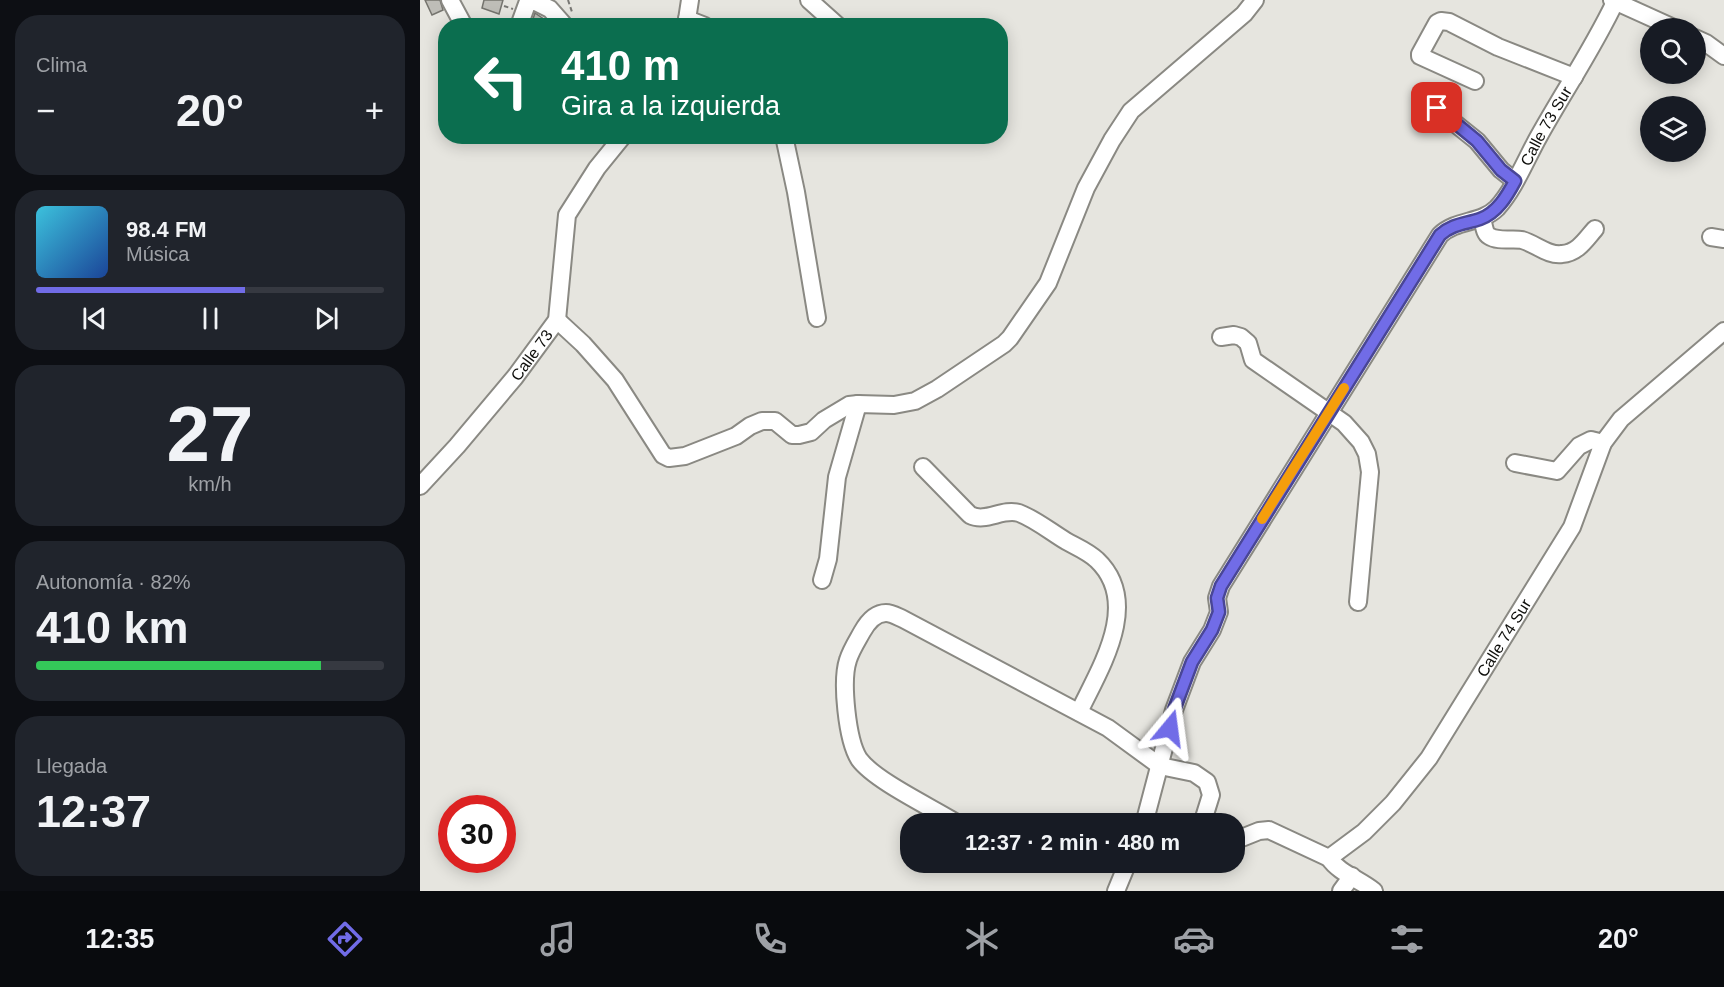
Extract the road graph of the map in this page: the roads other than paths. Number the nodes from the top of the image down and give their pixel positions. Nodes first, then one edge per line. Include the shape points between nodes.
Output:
1 (450, 0) edge
2 (690, 0) edge
3 (809, 0) edge
4 (1255, 0) edge
5 (1614, 1) edge
6 (460, 18) edge
7 (522, 18) edge
8 (558, 18) edge
9 (688, 18) edge
10 (829, 18) edge
11 (1652, 18) edge
12 (1706, 45) edge
13 (1724, 56) edge
14 (1574, 77) junction
15 (1475, 81) dead end
16 (1437, 108) dead end
17 (616, 144) edge
18 (785, 144) edge
19 (1515, 181) junction
20 (1482, 219) junction
21 (1595, 229) dead end
22 (817, 318) dead end
23 (557, 320) junction
24 (1724, 331) edge
25 (1221, 337) dead end
26 (858, 404) junction
27 (1329, 412) junction
28 (1603, 444) junction
29 (1515, 464) dead end
30 (923, 467) dead end
31 (420, 486) edge
32 (822, 580) dead end
33 (1358, 602) dead end
34 (1079, 712) junction
35 (1160, 766) junction
36 (939, 813) edge
37 (1147, 813) edge
38 (1205, 813) edge
39 (1245, 837) edge
40 (1329, 858) junction
41 (1123, 873) edge
42 (1352, 876) junction
43 (1116, 891) edge
44 (1341, 891) edge
45 (1374, 891) edge

1 - 6 street
2 - 9 street
3 - 10 street
4 - 26 street via 1244,14 1131,111 1086,188 1048,283 1010,338 915,401
5 - 11 street
5 - 14 street, Calle 73 Sur
7 - 8 street via 527,4 534,1
12 - 13 street
14 - 15 street via 1449,22 1437,23 1420,56
14 - 19 street, Calle 73 Sur
16 - 19 street via 1477,141
17 - 23 street, Calle 73 via 567,215
18 - 22 street
19 - 20 street, Calle 73 Sur via 1495,210
20 - 21 street via 1489,236 1524,241 1560,255 1578,248
20 - 27 street, Calle 73 Sur via 1455,225 1440,235
23 - 26 street via 615,380 669,458 685,456 736,436 762,421 775,421 792,435 811,432 849,405
23 - 31 street, Calle 73 via 515,377
24 - 28 street, Calle 74 Sur via 1621,419
25 - 27 street via 1241,337 1248,343 1253,360
26 - 32 street via 837,477 828,560
27 - 33 street via 1361,442 1370,472
27 - 35 street, Calle 73 Sur via 1221,586 1217,598 1219,612 1192,662 1174,710
28 - 29 street via 1591,440 1579,446 1557,471
28 - 40 street, Calle 74 Sur via 1572,526 1429,758 1393,803 1364,832
30 - 34 street via 970,515 983,518 1004,512 1021,514 1092,556 1108,574 1115,591 1115,627
34 - 35 street via 1115,732
34 - 36 street via 903,619 883,613 871,619 846,668 846,710 855,750 869,768
35 - 37 street, Calle 73 Sur
35 - 38 street via 1194,773 1207,782 1211,795
39 - 40 street via 1269,830
40 - 42 street
41 - 43 street
42 - 44 street
42 - 45 street

